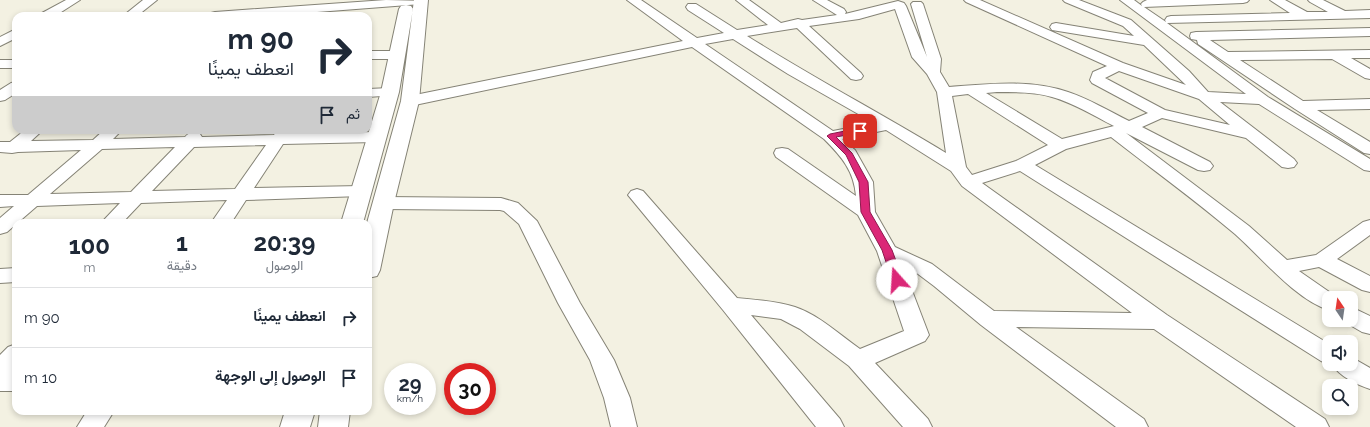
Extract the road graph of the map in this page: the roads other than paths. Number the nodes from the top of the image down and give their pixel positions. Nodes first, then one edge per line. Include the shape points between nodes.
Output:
1 (74, 0) edge
2 (151, 0) edge
3 (633, 0) edge
4 (742, 0) edge
5 (819, 0) edge
6 (970, 0) edge
7 (1069, 0) edge
8 (1126, 0) edge
9 (1237, 0) edge
10 (1243, 0) edge
11 (1276, 0) edge
12 (1314, 0) edge
13 (414, 1) edge
14 (1198, 1) edge
15 (917, 2) edge
16 (1144, 2) edge
17 (894, 3) edge
18 (1090, 3) edge
19 (692, 7) dead end
20 (357, 11) edge
21 (53, 12) edge
22 (134, 12) edge
23 (328, 12) edge
24 (840, 12) junction
25 (1370, 14) edge
26 (1303, 15) junction
27 (1344, 15) junction
28 (1267, 16) junction
29 (1225, 18) junction
30 (1165, 21) junction
31 (1127, 23) junction
32 (797, 24) junction
33 (778, 27) junction
34 (1056, 27) dead end
35 (1370, 28) edge
36 (1335, 32) junction
37 (1370, 32) edge
38 (1297, 33) junction
39 (737, 34) junction
40 (1253, 34) junction
41 (12, 35) edge
42 (1196, 36) junction
43 (0, 42) edge
44 (1147, 42) junction
45 (694, 44) junction
46 (1370, 50) edge
47 (1334, 54) junction
48 (1370, 54) edge
49 (372, 55) edge
50 (398, 55) junction
51 (1227, 56) junction
52 (0, 64) edge
53 (12, 64) edge
54 (1118, 66) junction
55 (933, 72) junction
56 (1370, 75) edge
57 (856, 76) dead end
58 (12, 89) edge
59 (972, 90) junction
60 (390, 92) junction
61 (944, 92) junction
62 (372, 93) edge
63 (1204, 96) junction
64 (0, 98) edge
65 (12, 99) edge
66 (1263, 100) junction
67 (410, 101) junction
68 (1370, 104) edge
69 (1300, 106) junction
70 (1160, 113) junction
71 (889, 125) junction
72 (1122, 129) junction
73 (29, 134) edge
74 (109, 134) edge
75 (1251, 134) junction
76 (282, 135) edge
77 (195, 136) edge
78 (830, 136) junction
79 (376, 137) junction
80 (97, 144) junction
81 (1060, 145) junction
82 (7, 146) edge
83 (1370, 149) edge
84 (782, 153) dead end
85 (0, 157) edge
86 (1288, 163) dead end
87 (1022, 164) junction
88 (1204, 166) dead end
89 (1370, 166) edge
90 (963, 175) junction
91 (361, 192) junction
92 (240, 195) junction
93 (637, 195) dead end
94 (136, 198) junction
95 (32, 200) junction
96 (0, 201) edge
97 (383, 203) junction
98 (866, 212) junction
99 (115, 219) edge
100 (224, 219) edge
101 (353, 219) edge
102 (0, 228) edge
103 (1368, 228) edge
104 (887, 250) junction
105 (372, 252) edge
106 (1322, 260) junction
107 (1282, 268) junction
108 (12, 275) edge
109 (0, 276) edge
110 (1370, 285) edge
111 (1322, 297) edge
112 (731, 305) junction
113 (989, 319) junction
114 (1358, 319) edge
115 (1159, 321) junction
116 (1370, 326) edge
117 (1322, 351) edge
118 (12, 358) edge
119 (858, 360) junction
120 (1355, 371) edge
121 (0, 372) edge
122 (1370, 380) edge
123 (0, 381) edge
124 (12, 381) edge
125 (98, 415) edge
126 (299, 415) edge
127 (334, 415) edge
128 (90, 427) edge
129 (295, 427) edge
130 (333, 427) edge
131 (624, 427) edge
132 (831, 427) edge
133 (919, 427) edge
134 (1135, 427) edge
135 (1316, 427) edge

1 - 21 street
2 - 22 street
3 - 45 street
4 - 33 street
5 - 24 street
6 - 54 street
7 - 18 street
8 - 30 street
9 - 10 street
9 - 14 street
9 - 28 street
11 - 26 street
12 - 27 street
13 - 20 street
13 - 50 street
13 - 67 street
14 - 16 street
14 - 29 street
15 - 17 street via 913,5
15 - 55 street via 934,59
16 - 30 street
17 - 24 street
17 - 32 street via 859,15
17 - 55 street via 919,57
18 - 31 street
19 - 39 street
20 - 23 street
24 - 32 street
25 - 27 street
26 - 27 street
26 - 28 street
26 - 36 street
27 - 35 street
28 - 29 street
28 - 38 street
29 - 30 street
29 - 40 street
30 - 31 street
30 - 42 street
30 - 66 street
31 - 44 street
32 - 33 street
32 - 57 street
33 - 39 street
34 - 44 street
36 - 37 street
36 - 38 street
36 - 46 street
38 - 40 street
39 - 45 street
39 - 71 street via 793,71
40 - 42 street
41 - 43 street
42 - 51 street
44 - 63 street via 1184,74
45 - 67 street
45 - 78 street
47 - 48 street
47 - 51 street
47 - 56 street
49 - 50 street
50 - 60 street
51 - 69 street
52 - 53 street
54 - 63 street
54 - 70 street via 1098,75 1097,80
55 - 61 street
58 - 64 street
59 - 61 street
59 - 72 street via 1028,88 1051,92 1071,99
59 - 81 street
60 - 62 street
60 - 79 street
61 - 90 street
63 - 66 street
63 - 75 street
64 - 65 street
66 - 89 street
67 - 97 street
68 - 69 street
69 - 83 street
70 - 72 street
70 - 75 street
71 - 78 street
71 - 90 street
72 - 81 street
72 - 88 street
72 - 107 street via 1242,230
73 - 82 street
74 - 80 street
75 - 86 street
76 - 77 street
76 - 79 street
76 - 92 street
77 - 80 street
77 - 94 street
78 - 98 street via 849,154 864,182
79 - 91 street
80 - 82 street
80 - 95 street
81 - 87 street
82 - 85 street
84 - 98 street
87 - 90 street
87 - 117 street
90 - 115 street
91 - 92 street
91 - 101 street
92 - 94 street
92 - 100 street
93 - 112 street
94 - 95 street
94 - 99 street
95 - 96 street
95 - 102 street
97 - 105 street
97 - 131 street via 501,204 511,207 526,221 602,360 617,398
98 - 104 street
103 - 106 street
104 - 113 street via 925,269
104 - 119 street via 917,335
106 - 107 street
106 - 110 street
107 - 111 street
108 - 109 street
112 - 119 street via 789,313 808,323
112 - 132 street
113 - 115 street
113 - 134 street
114 - 116 street
115 - 135 street
118 - 121 street
119 - 133 street
120 - 122 street
123 - 124 street
125 - 128 street
126 - 129 street
127 - 130 street

